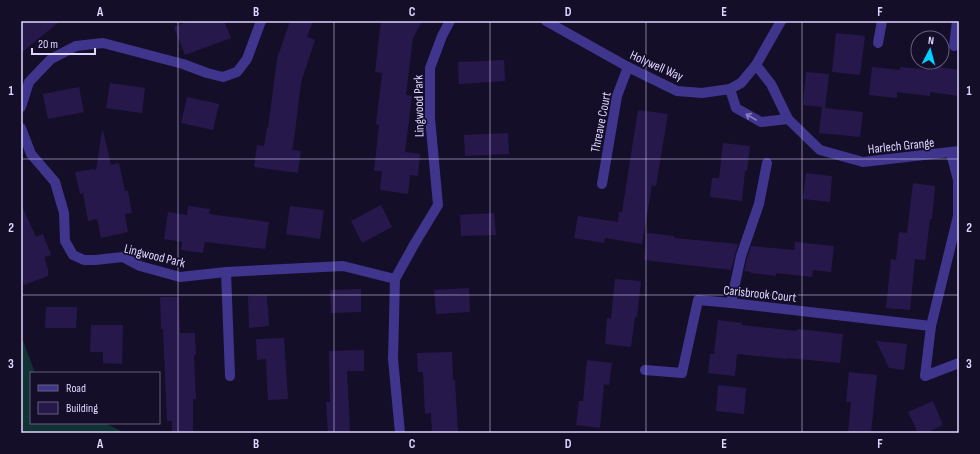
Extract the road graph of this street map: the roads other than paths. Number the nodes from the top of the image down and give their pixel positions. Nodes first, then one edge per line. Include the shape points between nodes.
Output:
1 (261, 21) edge
2 (450, 21) edge
3 (546, 21) edge
4 (781, 21) edge
5 (882, 21) edge
6 (956, 21) edge
7 (878, 43) dead end
8 (954, 46) dead end
9 (756, 65) junction
10 (628, 67) junction
11 (730, 88) junction
12 (21, 107) edge
13 (788, 119) junction
14 (21, 128) edge
15 (955, 152) edge
16 (767, 163) dead end
17 (602, 184) dead end
18 (226, 272) junction
19 (395, 279) junction
20 (731, 303) junction
21 (931, 326) junction
22 (959, 363) edge
23 (645, 370) dead end
24 (230, 376) dead end
25 (400, 433) edge

1 - 12 street via 247,59 237,72 223,77 103,44 76,46 51,59 29,82
2 - 19 street, Lingwood Park via 430,68 430,118 438,206
3 - 10 street, Holywell Way
4 - 9 street, Holywell Way
5 - 7 street
6 - 8 street
9 - 11 street, Holywell Way via 741,83
9 - 13 street, Harlech Grange via 771,84
10 - 11 street, Holywell Way via 677,91 702,93
10 - 17 street, Threave Court via 617,96
13 -> 11 street via 761,122 736,108
13 - 15 street, Harlech Grange via 820,150 863,162
14 - 18 street, Lingwood Park via 31,154 55,182 64,213 65,241 73,254 84,260 123,257 140,266 180,277
15 - 21 street via 958,216
16 - 20 street via 759,204 741,256
18 - 19 street, Lingwood Park via 343,266
18 - 24 street
19 - 25 street, Lingwood Park via 392,359
20 - 21 street, Carisbrook Court
20 - 23 street, Carisbrook Court via 698,300 682,373
21 - 22 street via 925,376

